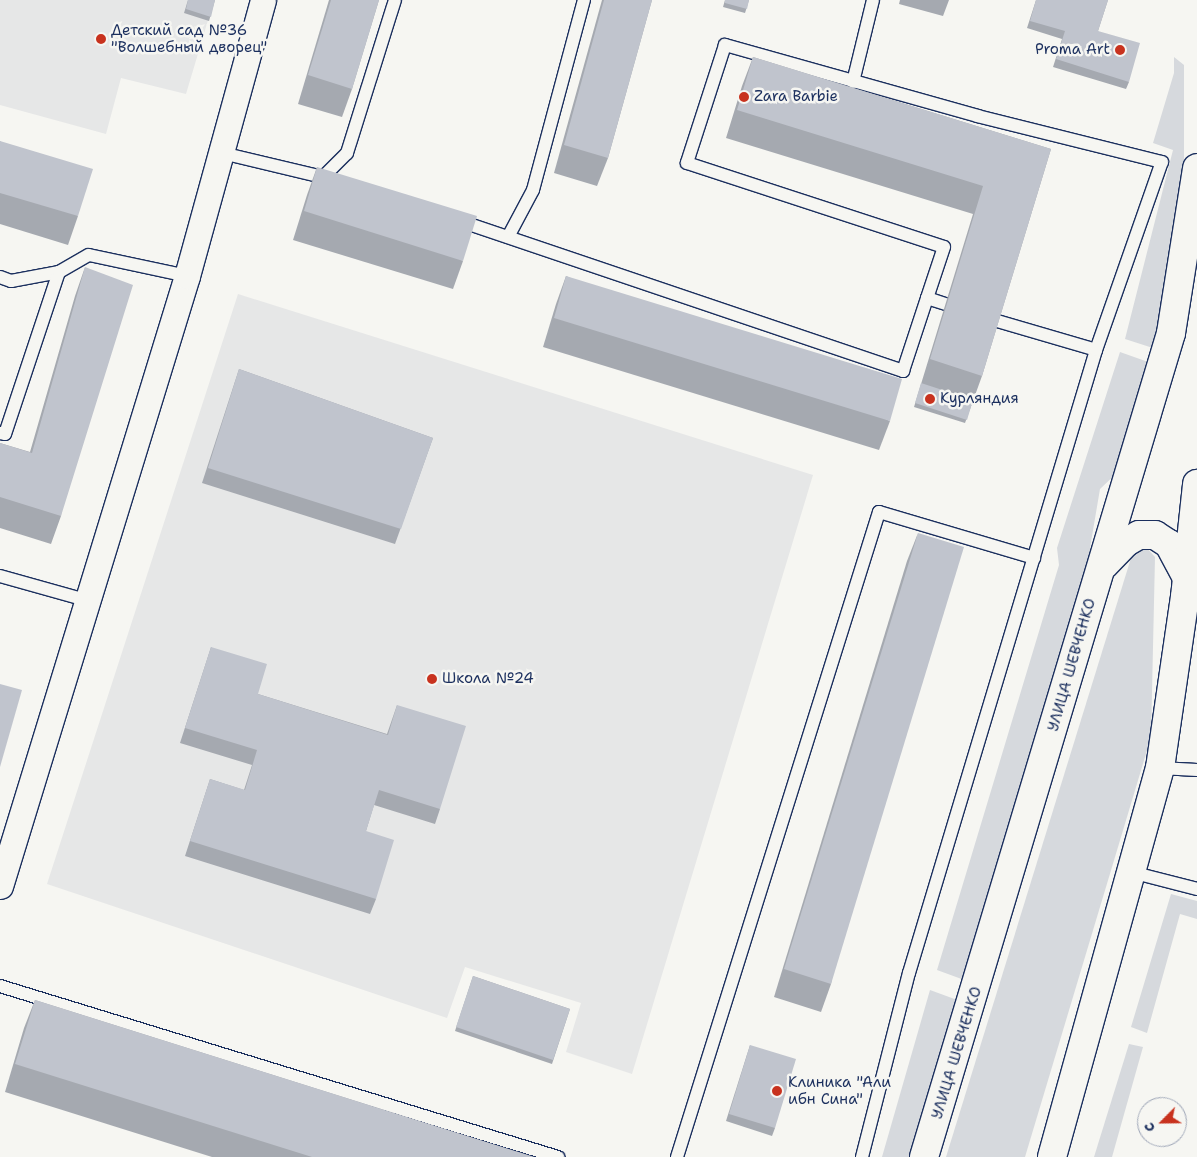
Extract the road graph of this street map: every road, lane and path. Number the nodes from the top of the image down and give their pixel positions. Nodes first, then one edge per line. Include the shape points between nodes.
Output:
1 (263, 0) edge
2 (395, 0) edge
3 (584, 0) edge
4 (873, 0) edge
5 (852, 82) junction
6 (222, 153) junction
7 (1197, 168) edge
8 (323, 177) junction
9 (342, 183) edge
10 (443, 216) edge
11 (1193, 221) edge
12 (508, 237) junction
13 (59, 272) junction
14 (187, 276) junction
15 (0, 277) edge
16 (927, 298) junction
17 (945, 304) edge
18 (997, 321) edge
19 (1096, 350) junction
20 (0, 433) edge
21 (1197, 484) edge
22 (1034, 558) junction
23 (1101, 569) junction
24 (0, 576) edge
25 (1190, 594) edge
26 (86, 600) junction
27 (1160, 768) junction
28 (1197, 770) edge
29 (1132, 872) junction
30 (0, 886) edge
31 (1197, 889) edge
32 (0, 986) edge
33 (558, 1157) edge
34 (677, 1157) edge
35 (862, 1157) edge
36 (924, 1157) edge
37 (1052, 1157) edge

1 - 6 street
2 - 8 lane via 347,153
3 - 12 lane via 532,190
4 - 5 lane
5 - 16 lane via 725,45 687,163 944,247
5 - 19 lane via 1162,162
6 - 8 lane
6 - 14 street
7 - 11 main road, УЛИЦА ШЕВЧЕНКО
8 - 9 lane
10 - 12 lane
11 - 23 main road, УЛИЦА ШЕВЧЕНКО via 1171,333
12 - 16 lane via 903,371
13 - 14 lane via 89,255
13 - 15 lane via 11,281
13 - 20 lane via 5,434
14 - 26 street
16 - 17 lane
18 - 19 lane
19 - 22 lane
21 - 25 main road
22 - 34 lane via 879,512
22 - 35 lane via 909,973
23 - 25 main road via 1125,543 1139,535 1155,535 1169,544
23 - 36 main road, УЛИЦА ШЕВЧЕНКО
24 - 26 lane
25 - 27 main road
26 - 30 street
27 - 28 lane
27 - 29 main road
29 - 31 lane
29 - 37 main road
32 - 33 lane

